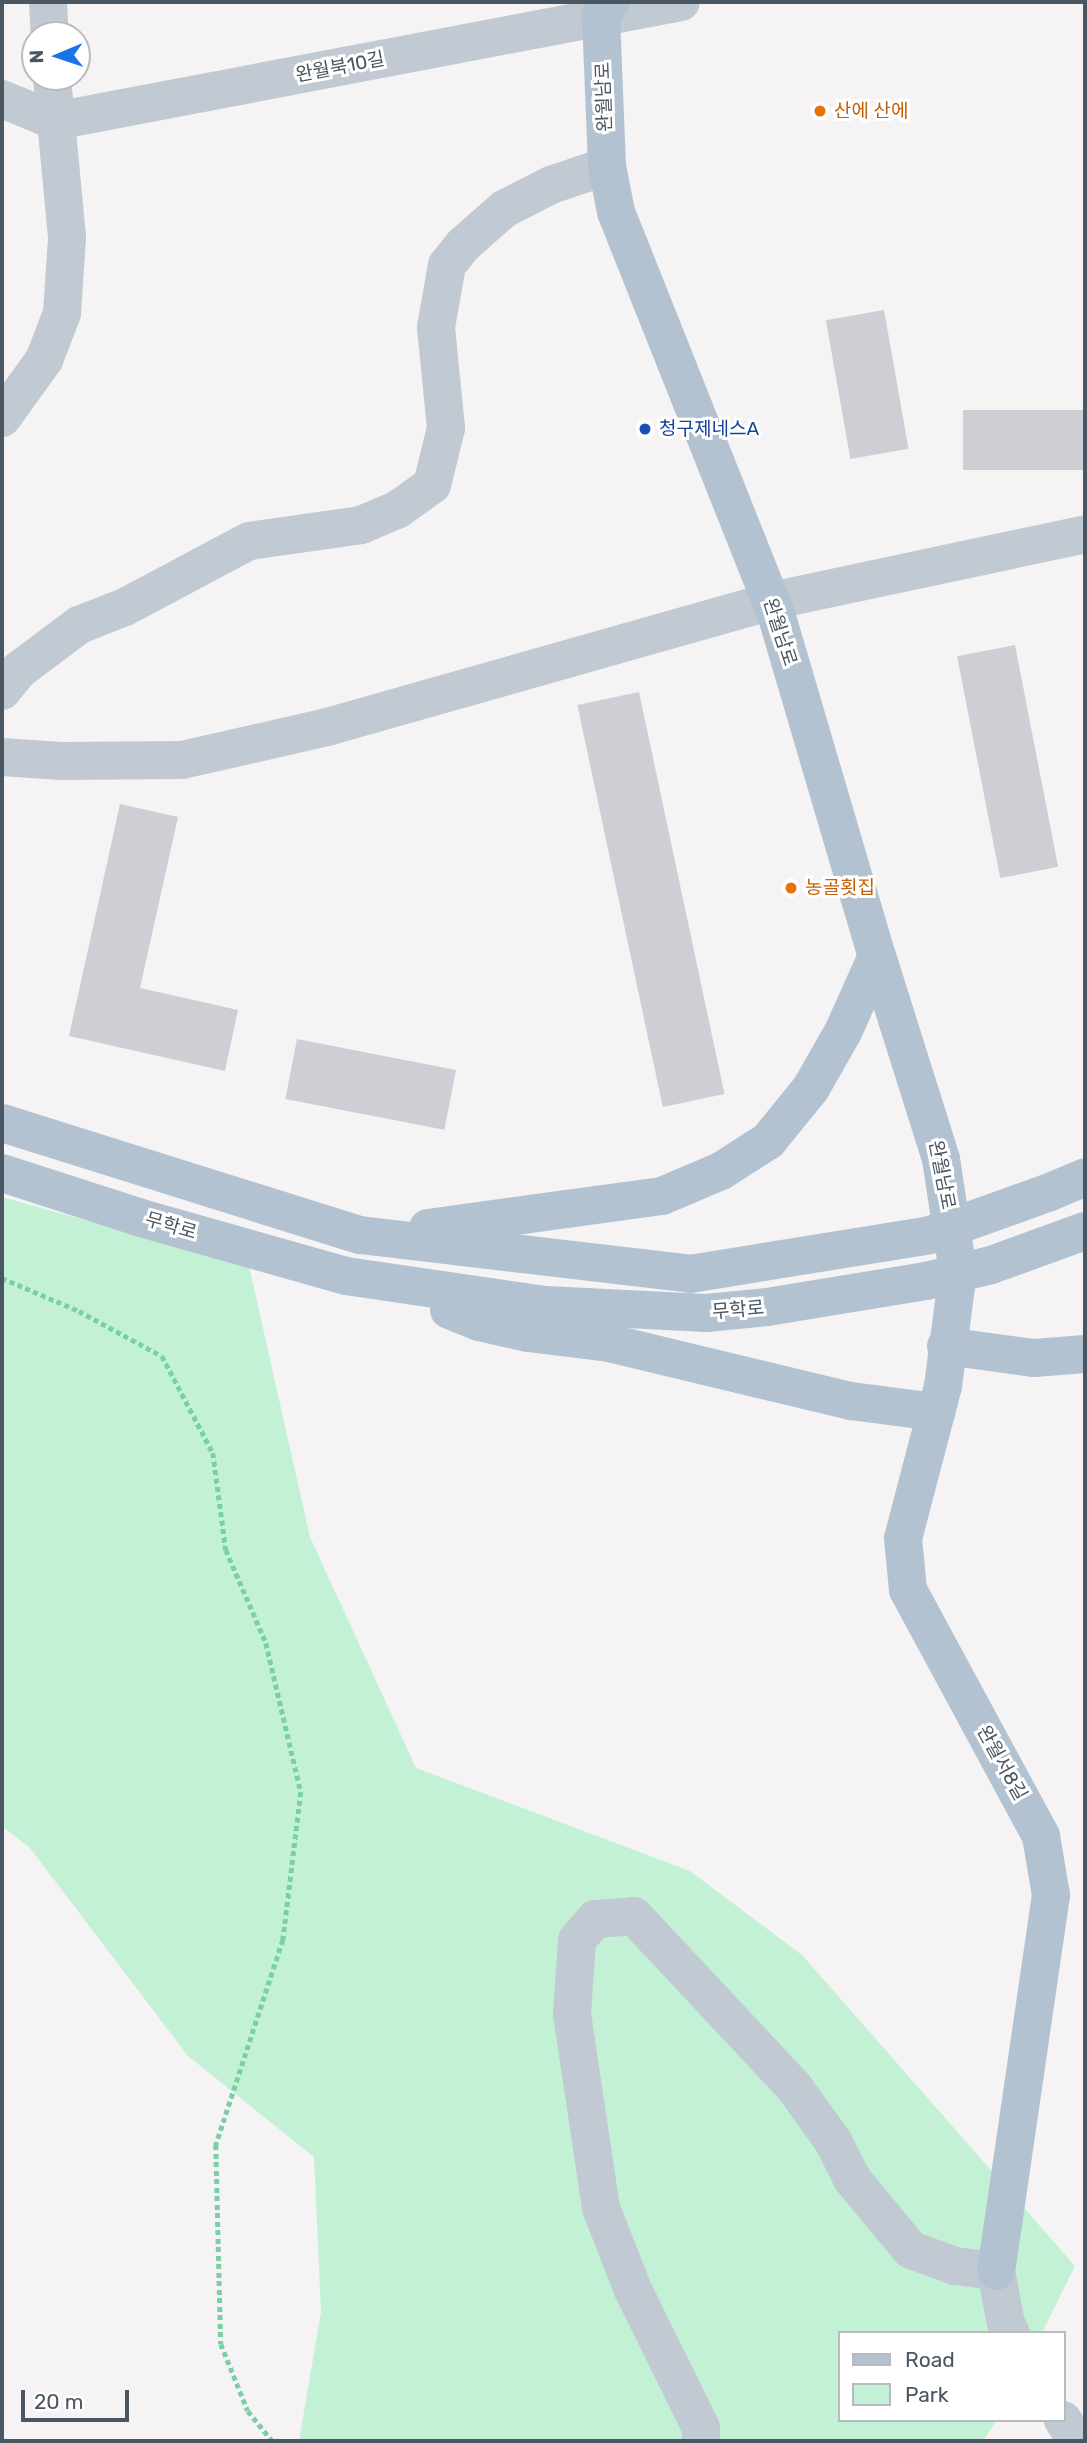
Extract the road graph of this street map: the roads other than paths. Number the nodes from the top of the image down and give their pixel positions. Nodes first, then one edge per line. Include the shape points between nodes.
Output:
1 (48, 2) edge
2 (681, 2) edge
3 (606, 9) edge
4 (49, 21) edge
5 (53, 91) edge
6 (2, 99) edge
7 (55, 121) junction
8 (607, 166) junction
9 (2, 418) edge
10 (1085, 534) edge
11 (771, 601) junction
12 (2, 691) edge
13 (2, 757) edge
14 (877, 956) junction
15 (2, 1123) edge
16 (2, 1173) edge
17 (1085, 1177) edge
18 (1085, 1231) edge
19 (360, 1236) junction
20 (958, 1272) junction
21 (383, 1282) junction
22 (946, 1346) junction
23 (1085, 1354) edge
24 (936, 1412) junction
25 (996, 2272) junction
26 (1010, 2331) edge
27 (1064, 2422) edge
28 (701, 2441) edge
29 (1076, 2441) edge

1 - 4 street
2 - 3 street, 완월북10길
3 - 7 street, 완월북10길
3 - 8 main road, 완월남로
5 - 7 street
6 - 7 street
7 - 9 street via 67,237 62,313 44,360
8 - 11 main road, 완월남로 via 616,212
8 - 12 street via 551,185 504,209 447,265 436,327 446,428 432,485 397,510 361,525 249,541 125,607 79,625 19,670
10 - 11 street
11 - 13 street via 327,727 183,760
11 - 14 main road, 완월남로
14 - 19 main road via 843,1032 811,1088 768,1141 721,1171 662,1196
14 - 20 main road, 완월남로 via 942,1158
15 - 19 main road
16 - 21 main road, 무학로 via 141,1218 346,1276
17 - 19 main road, bridge via 930,1236 691,1274
18 - 20 main road, 무학로
20 - 21 main road, 무학로 via 767,1307 706,1313 546,1305
20 - 22 main road, 완월서8길
21 - 24 main road, 무학로 via 479,1322 609,1343 851,1401
22 - 23 main road via 1034,1358
22 - 24 main road, 완월서8길
24 - 25 main road, 완월서8길 via 903,1538 908,1590 1041,1836 1051,1895
25 - 26 street
25 - 28 street via 955,2266 911,2250 852,2179 834,2141 794,2087 634,1916 596,1919 577,1941 572,2014 601,2208 633,2290 701,2428
27 - 29 street

